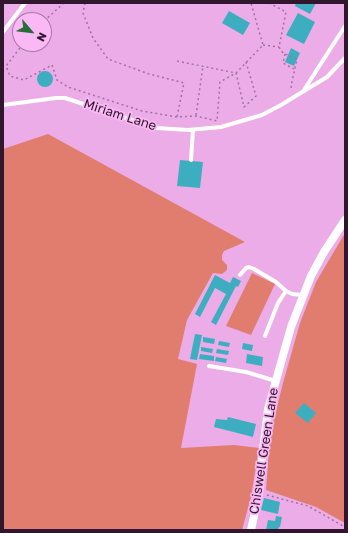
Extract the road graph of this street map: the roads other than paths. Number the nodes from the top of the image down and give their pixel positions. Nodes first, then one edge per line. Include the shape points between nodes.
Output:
1 (25, 3) edge
2 (345, 26) edge
3 (3, 32) edge
4 (345, 58) edge
5 (302, 92) junction
6 (3, 105) edge
7 (193, 130) junction
8 (191, 160) dead end
9 (345, 220) edge
10 (240, 275) dead end
11 (286, 291) junction
12 (302, 295) junction
13 (265, 336) dead end
14 (209, 366) dead end
15 (276, 381) junction
16 (251, 530) edge

1 - 3 lane
2 - 5 lane
4 - 5 lane, Miriam Lane via 327,77
5 - 7 lane, Miriam Lane via 258,116 221,127
6 - 7 lane, Miriam Lane via 65,98 157,128
7 - 8 lane
9 - 12 street, Chiswell Green Lane via 324,252
10 - 11 lane via 249,267 276,282
11 - 12 lane
11 - 13 lane via 278,303
12 - 15 street, Chiswell Green Lane
14 - 15 lane via 246,372
15 - 16 street, Chiswell Green Lane via 268,409 259,493

